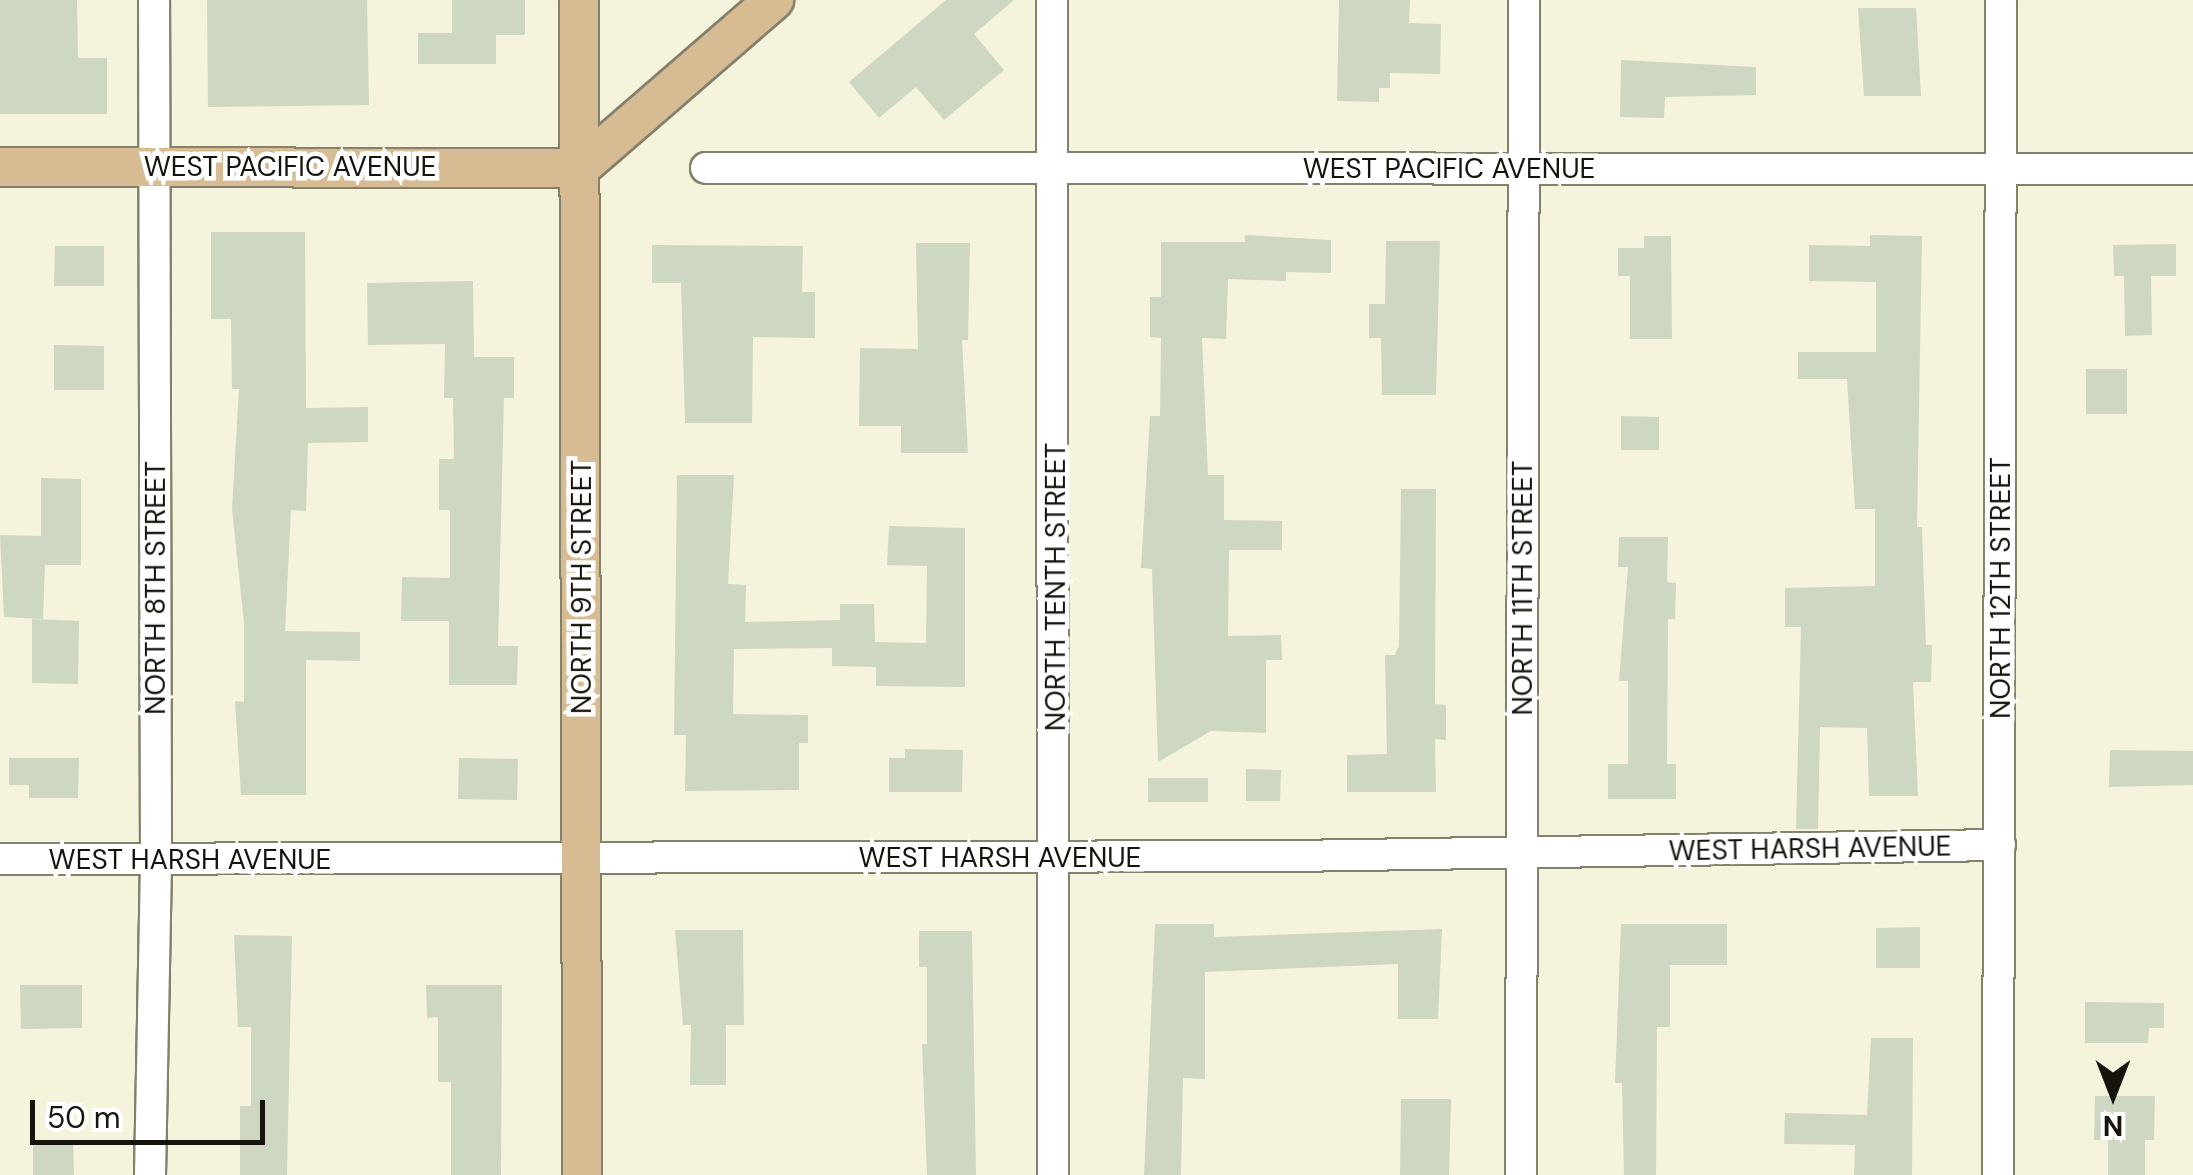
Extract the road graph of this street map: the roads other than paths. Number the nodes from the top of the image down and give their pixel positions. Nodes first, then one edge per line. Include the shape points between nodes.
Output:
1 (154, 0) edge
2 (579, 0) edge
3 (774, 0) edge
4 (1052, 0) edge
5 (1524, 0) edge
6 (2001, 0) edge
7 (0, 167) edge
8 (155, 167) junction
9 (580, 168) junction
10 (706, 168) dead end
11 (1056, 168) junction
12 (2193, 169) edge
13 (1524, 170) junction
14 (2002, 170) junction
15 (2000, 845) junction
16 (1522, 854) junction
17 (1056, 858) junction
18 (0, 859) edge
19 (584, 859) junction
20 (156, 860) junction
21 (150, 1175) edge
22 (582, 1175) edge
23 (1052, 1175) edge
24 (1522, 1175) edge
25 (1998, 1175) edge

1 - 8 street, NORTH 8TH STREET
2 - 9 main road, NORTH 9TH STREET
3 - 9 main road
4 - 11 street, NORTH TENTH STREET
5 - 13 street, NORTH 11TH STREET
6 - 14 street, NORTH 12TH STREET
7 - 8 main road, WEST PACIFIC AVENUE
8 - 9 main road, WEST PACIFIC AVENUE
8 - 20 street, NORTH 8TH STREET
9 - 19 main road, NORTH 9TH STREET
10 - 11 street, WEST PACIFIC AVENUE
11 - 13 street, WEST PACIFIC AVENUE
11 - 17 street, NORTH TENTH STREET
12 - 14 street, WEST PACIFIC AVENUE
13 - 14 street, WEST PACIFIC AVENUE
13 - 16 street, NORTH 11TH STREET
14 - 15 street, NORTH 12TH STREET
15 - 16 street, WEST HARSH AVENUE
15 - 25 street, NORTH 12TH STREET
16 - 17 street, WEST HARSH AVENUE
16 - 24 street, NORTH 11TH STREET
17 - 19 street, WEST HARSH AVENUE
17 - 23 street, NORTH TENTH STREET
18 - 20 street, WEST HARSH AVENUE
19 - 20 street, WEST HARSH AVENUE
19 - 22 main road, NORTH 9TH STREET
20 - 21 street, NORTH 8TH STREET

